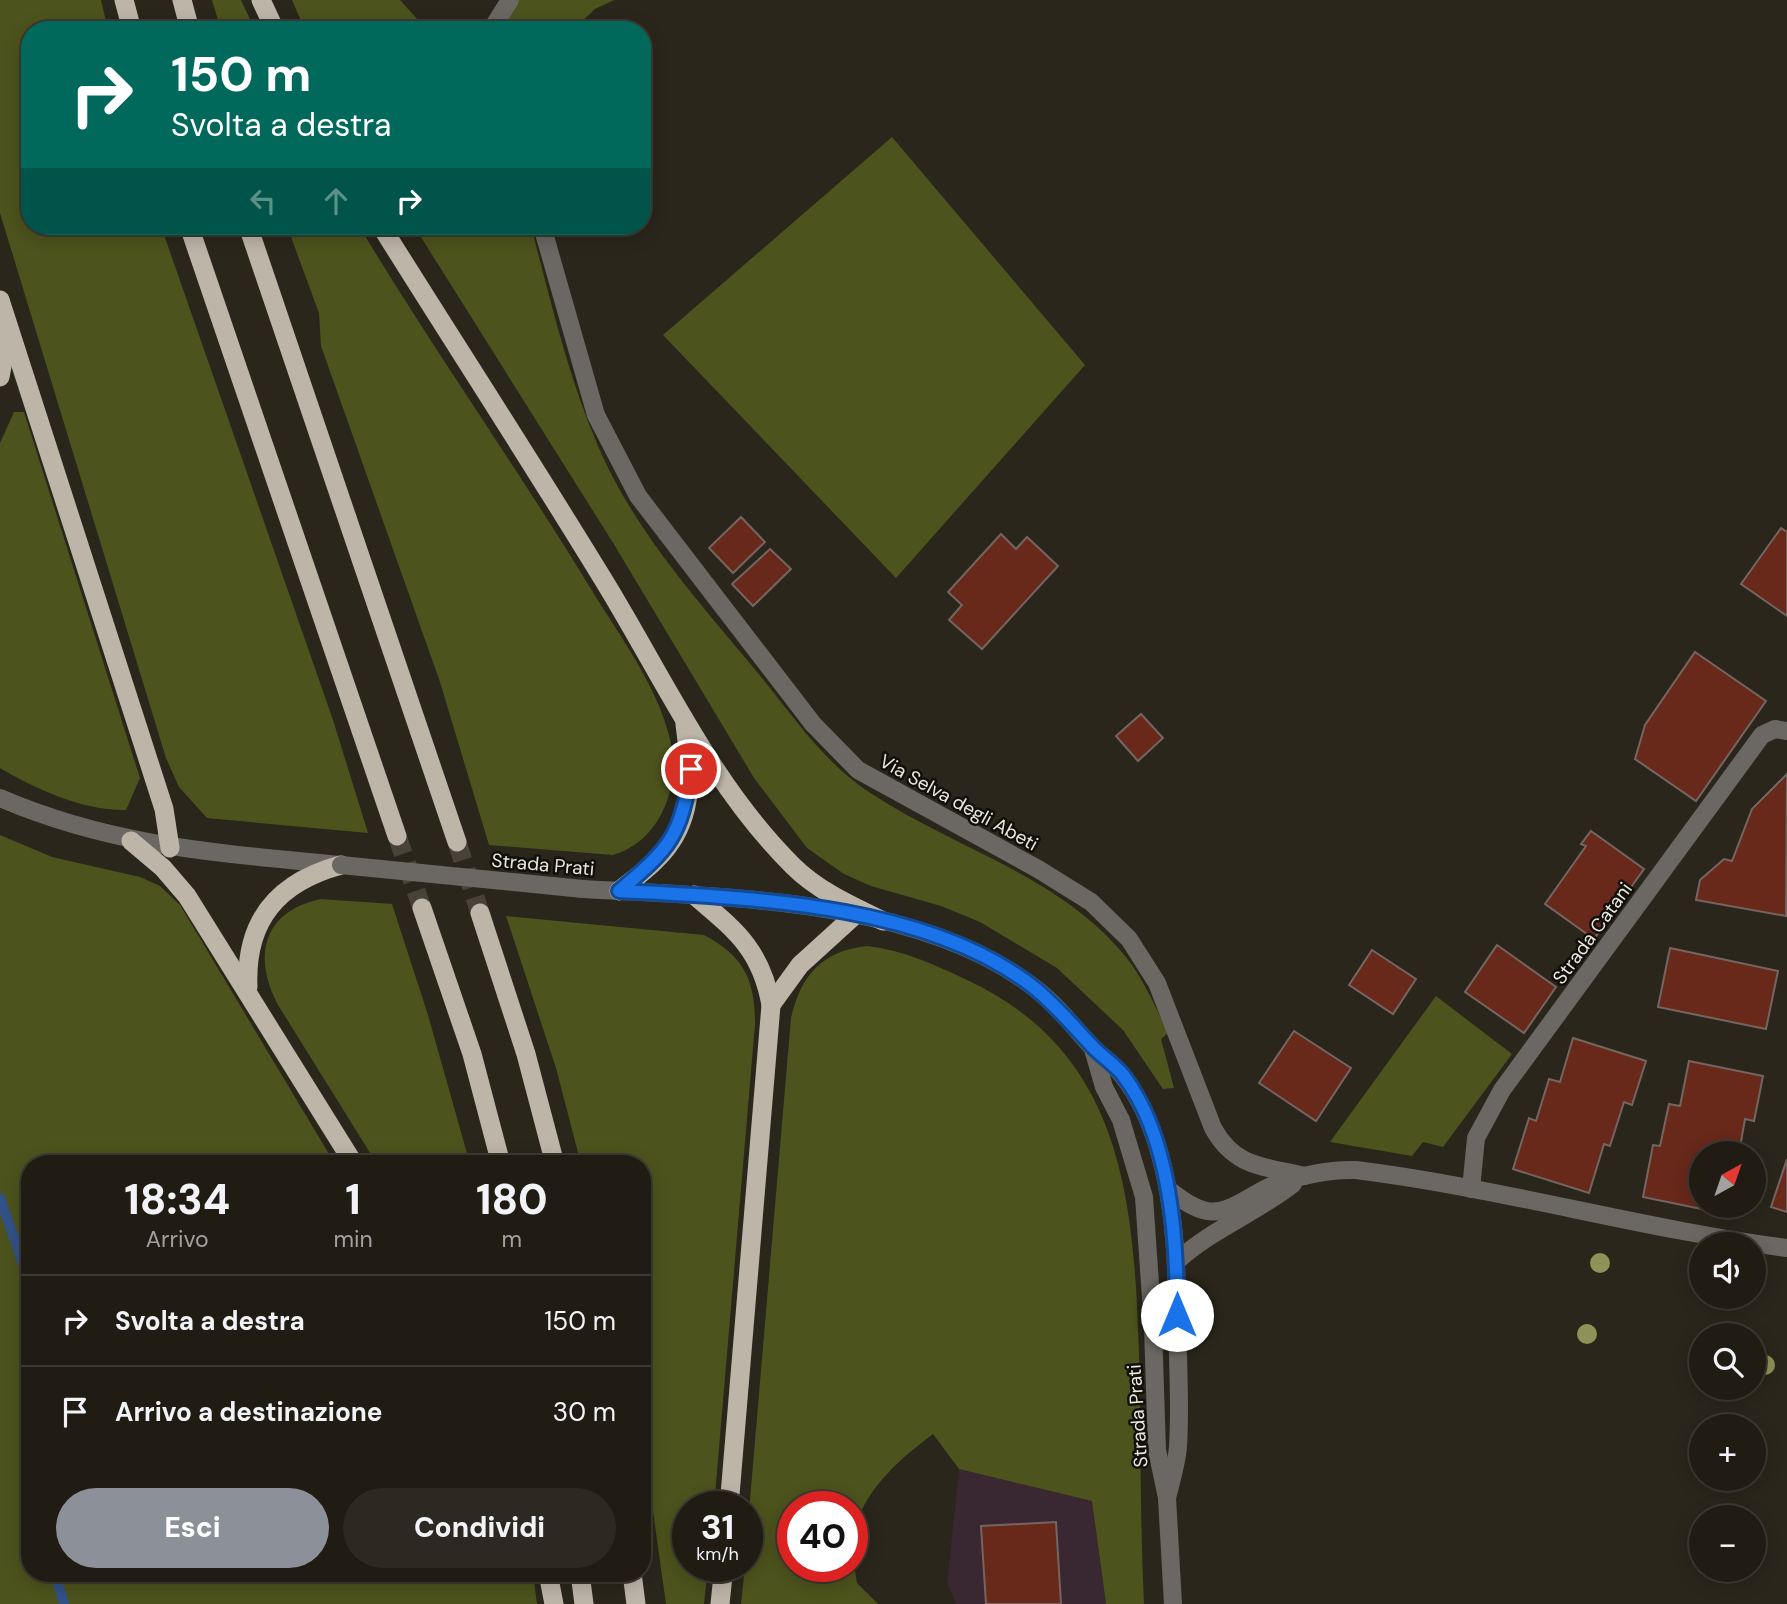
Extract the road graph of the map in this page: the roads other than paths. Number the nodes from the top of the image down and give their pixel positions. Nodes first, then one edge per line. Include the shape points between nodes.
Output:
1 (124, 0) edge
2 (182, 0) edge
3 (261, 0) edge
4 (510, 0) edge
5 (130, 21) edge
6 (188, 21) edge
7 (271, 21) edge
8 (497, 21) edge
9 (192, 235) edge
10 (251, 235) edge
11 (387, 235) edge
12 (545, 235) edge
13 (0, 300) edge
14 (9, 333) junction
15 (0, 377) edge
16 (684, 719) junction
17 (1787, 731) edge
18 (0, 797) edge
19 (397, 836) tunnel mouth
20 (131, 841) junction
21 (457, 842) tunnel mouth
22 (170, 848) junction
23 (341, 865) junction
24 (619, 891) junction
25 (694, 895) junction
26 (422, 908) tunnel mouth
27 (481, 914) tunnel mouth
28 (855, 915) junction
29 (883, 921) junction
30 (248, 990) junction
31 (771, 1005) junction
32 (1091, 1046) junction
33 (349, 1155) edge
34 (499, 1155) edge
35 (553, 1155) edge
36 (1304, 1176) junction
37 (1471, 1189) junction
38 (1169, 1190) junction
39 (1787, 1248) edge
40 (1177, 1262) junction
41 (730, 1491) edge
42 (1167, 1498) junction
43 (550, 1582) edge
44 (581, 1582) edge
45 (633, 1582) edge
46 (722, 1582) edge
47 (554, 1604) edge
48 (584, 1604) edge
49 (636, 1604) edge
50 (720, 1604) edge
51 (1173, 1604) edge

1 - 5 highway
2 - 6 highway
3 - 7 highway
4 - 8 street
9 - 19 highway
10 - 21 highway
11 - 16 highway via 600,573
12 - 36 street, Via Selva degli Abeti via 596,415 638,496 813,724 858,770 1091,902 1129,939 1157,984 1224,1146 1247,1163
13 - 14 highway
14 - 15 highway
14 - 22 highway via 164,809
16 - 24 highway via 691,769 686,807 671,842
16 - 29 highway via 753,818 794,867 837,899
17 - 37 street, Strada Catani via 1775,729 1762,735 1502,1090 1476,1138
18 - 20 street, Strada Prati
20 - 22 street, Strada Prati
20 - 30 highway via 187,896
22 - 23 street, Strada Prati
23 - 24 street, Strada Prati, bridge
23 - 30 highway via 317,871 276,898 251,941
24 - 25 street, Strada Prati
25 - 28 street, Strada Prati
25 - 31 highway via 749,944 767,983
26 - 34 highway via 471,1054
27 - 35 highway
28 - 29 street, Strada Prati
28 - 31 highway via 800,965
29 - 32 street, Strada Prati via 937,937 1013,973 1054,1004
30 - 33 highway
31 - 41 highway
32 - 38 street, Strada Prati via 1122,1075 1141,1108
32 - 42 street, Strada Prati via 1121,1120 1144,1197 1157,1450
36 - 37 street via 1356,1170
36 - 38 street via 1219,1211 1192,1206
36 - 40 street via 1276,1198 1213,1232
37 - 39 street via 1654,1227
38 - 40 street, Strada Prati
40 - 42 street, Strada Prati via 1178,1448
42 - 51 street, Strada Prati
43 - 47 highway
44 - 48 highway
45 - 49 highway
46 - 50 highway

